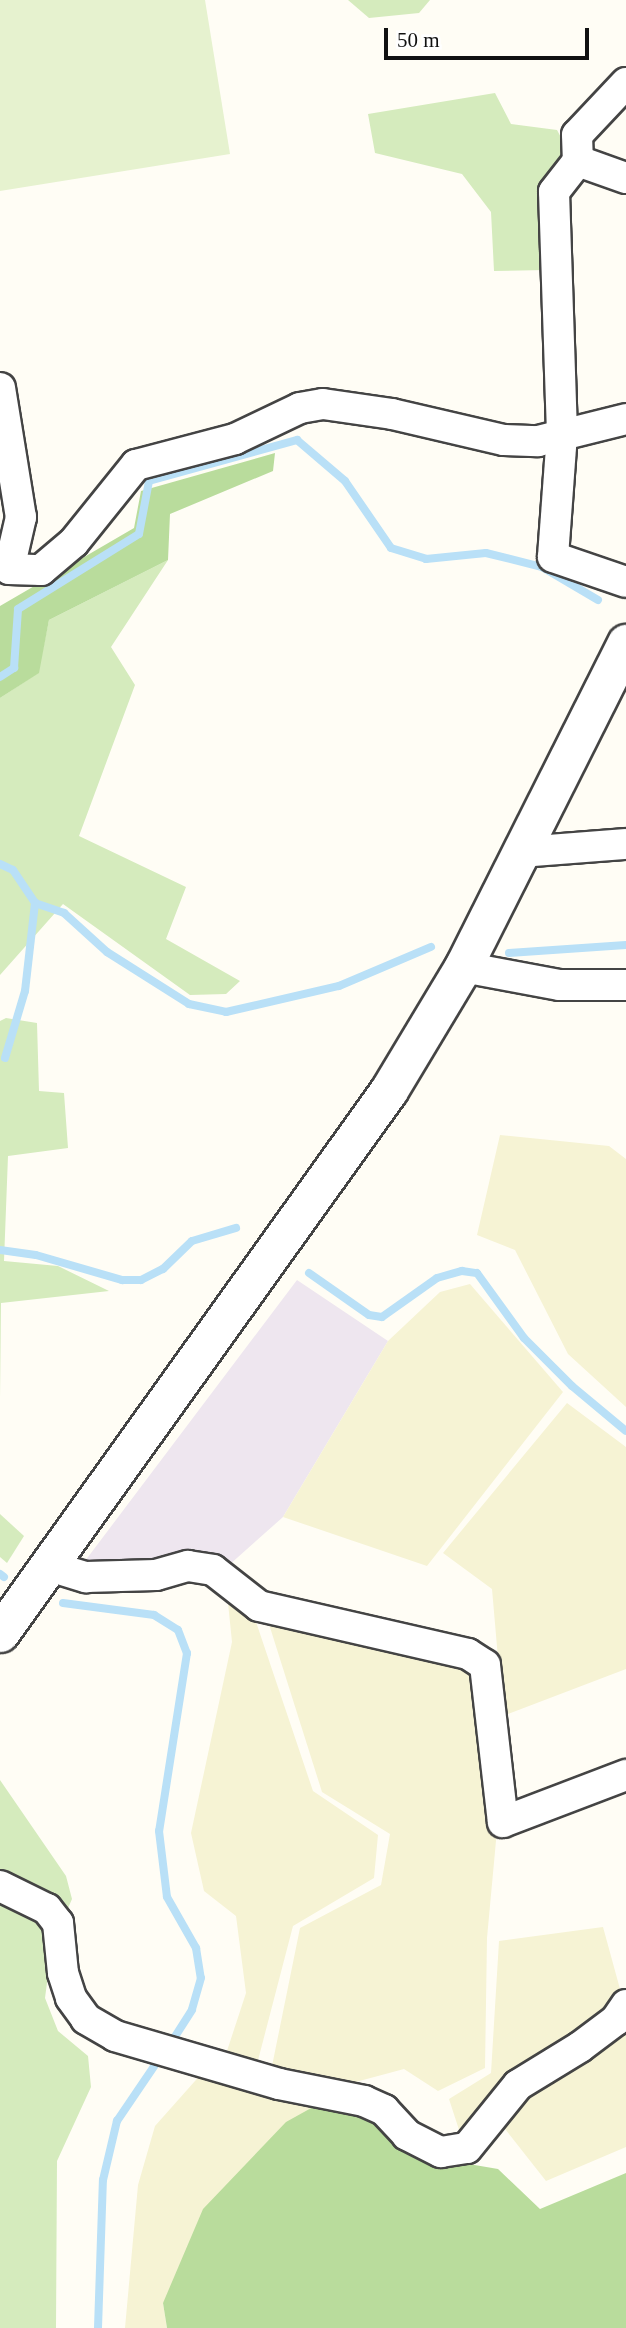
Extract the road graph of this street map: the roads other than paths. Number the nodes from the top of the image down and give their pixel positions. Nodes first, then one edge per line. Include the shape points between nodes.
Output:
1 (626, 83) edge
2 (578, 161) junction
3 (626, 178) edge
4 (0, 387) edge
5 (626, 419) edge
6 (562, 434) junction
7 (626, 582) edge
8 (626, 643) edge
9 (626, 844) edge
10 (522, 852) junction
11 (463, 967) junction
12 (626, 985) edge
13 (49, 1566) junction
14 (0, 1633) edge
15 (626, 1775) edge
16 (0, 1886) edge
17 (626, 2005) edge

1 - 2 street via 577,135
2 - 3 street
2 - 6 street via 554,192
4 - 6 street via 21,517 9,569 41,570 74,542 136,464 235,439 300,408 323,404 392,414 504,440 538,441
5 - 6 street
6 - 7 street via 553,557
8 - 10 street
9 - 10 street
10 - 11 street
11 - 12 street via 559,985
11 - 13 street via 389,1090
13 - 14 street
13 - 15 street via 86,1577 156,1575 188,1566 214,1570 259,1606 468,1654 485,1665 503,1822
16 - 17 street via 47,1909 58,1923 63,1973 71,1998 86,2019 115,2036 279,2084 363,2101 384,2110 407,2135 441,2152 467,2148 518,2085 580,2047 616,2020

